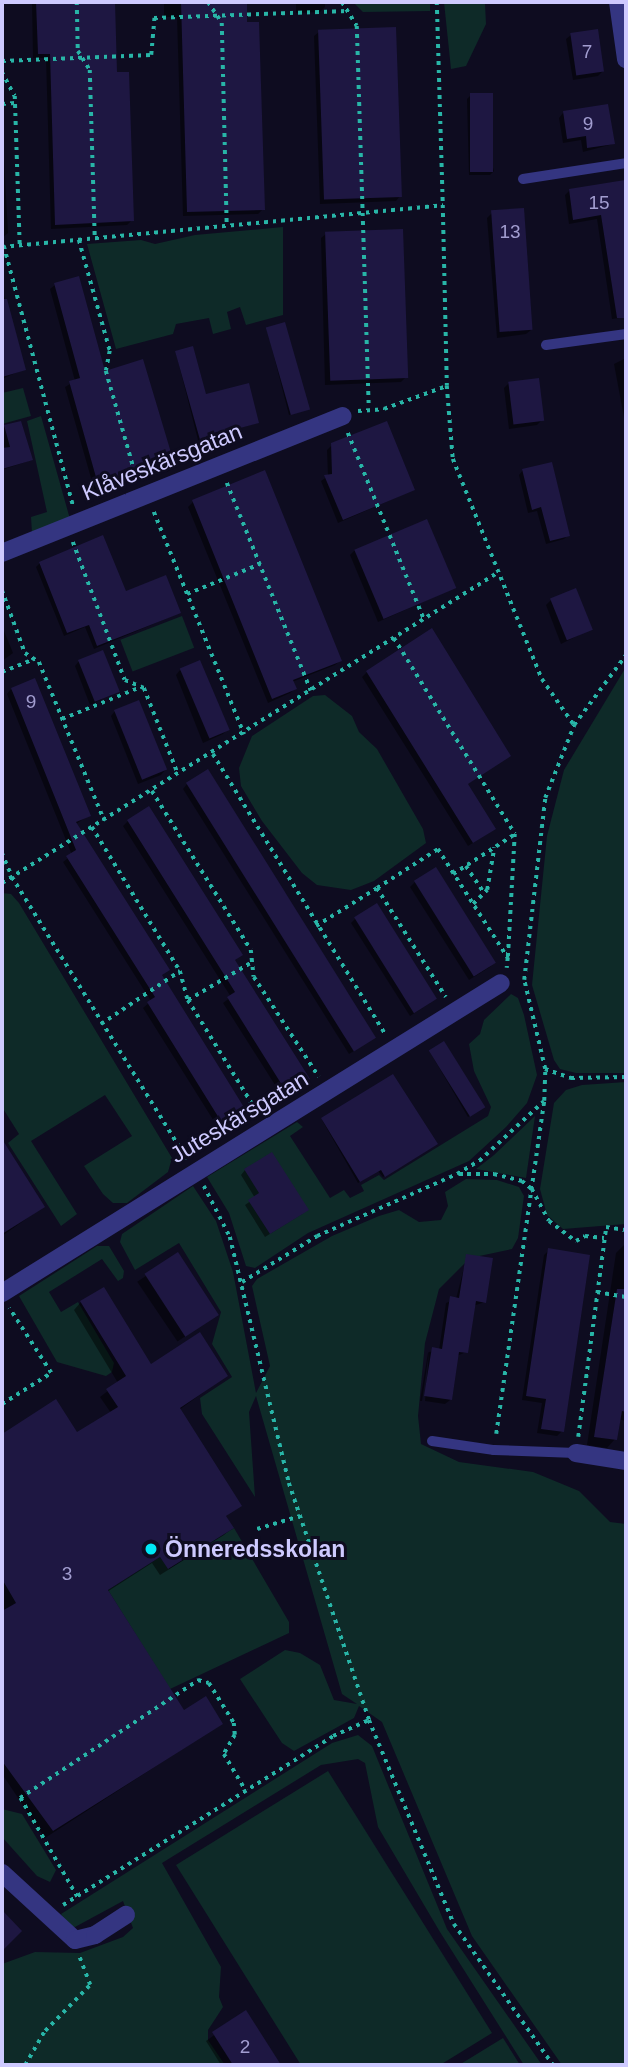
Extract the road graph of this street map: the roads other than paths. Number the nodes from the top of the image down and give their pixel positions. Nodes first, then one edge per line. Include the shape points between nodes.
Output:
1 (618, 2) edge
2 (626, 59) edge
3 (626, 163) edge
4 (523, 179) dead end
5 (626, 334) edge
6 (546, 345) dead end
7 (342, 416) road end
8 (2, 553) edge
9 (501, 983) road end
10 (2, 1295) edge
11 (432, 1441) dead end
12 (576, 1453) joint
13 (626, 1461) edge
14 (2, 1873) edge
15 (126, 1915) dead end

1 - 2 street
3 - 4 lane
5 - 6 lane
7 - 8 street, Klåveskärsgatan
9 - 10 street, Juteskärsgatan
11 - 12 lane via 494,1450
12 - 13 street
14 - 15 street via 75,1940 95,1935

